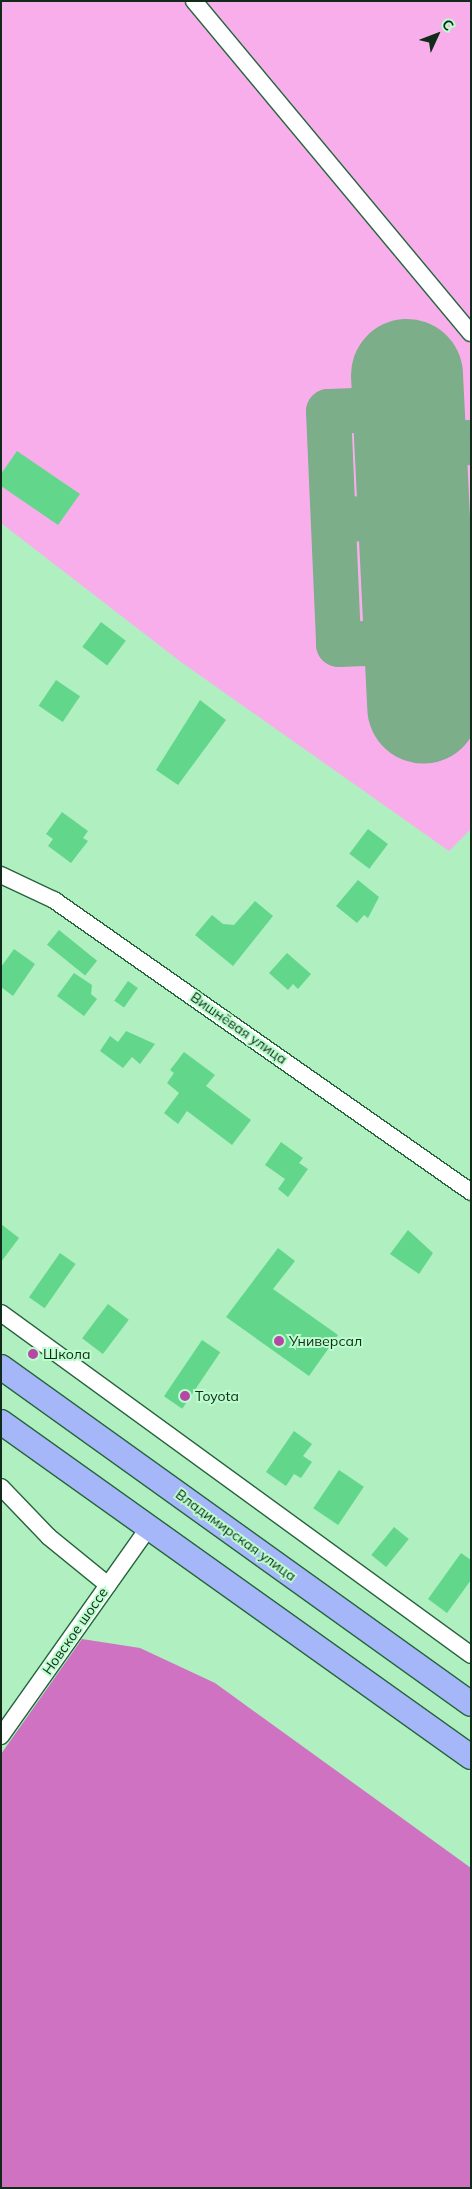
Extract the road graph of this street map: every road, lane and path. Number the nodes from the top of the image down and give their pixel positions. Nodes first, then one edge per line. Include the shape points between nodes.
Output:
1 (194, 1) edge
2 (471, 333) edge
3 (1, 875) edge
4 (471, 1192) edge
5 (1, 1313) edge
6 (1, 1366) edge
7 (1, 1422) edge
8 (1, 1487) edge
9 (149, 1527) junction
10 (108, 1584) junction
11 (471, 1655) edge
12 (471, 1704) edge
13 (1, 1736) edge
14 (471, 1757) edge

1 - 2 street
3 - 4 street, Вишнёвая улица via 62,906
5 - 11 street
6 - 12 highway, Владимирская улица
7 - 9 highway
8 - 10 street via 48,1537
9 - 10 street, Новское шоссе
9 - 14 highway
10 - 13 street, Новское шоссе

